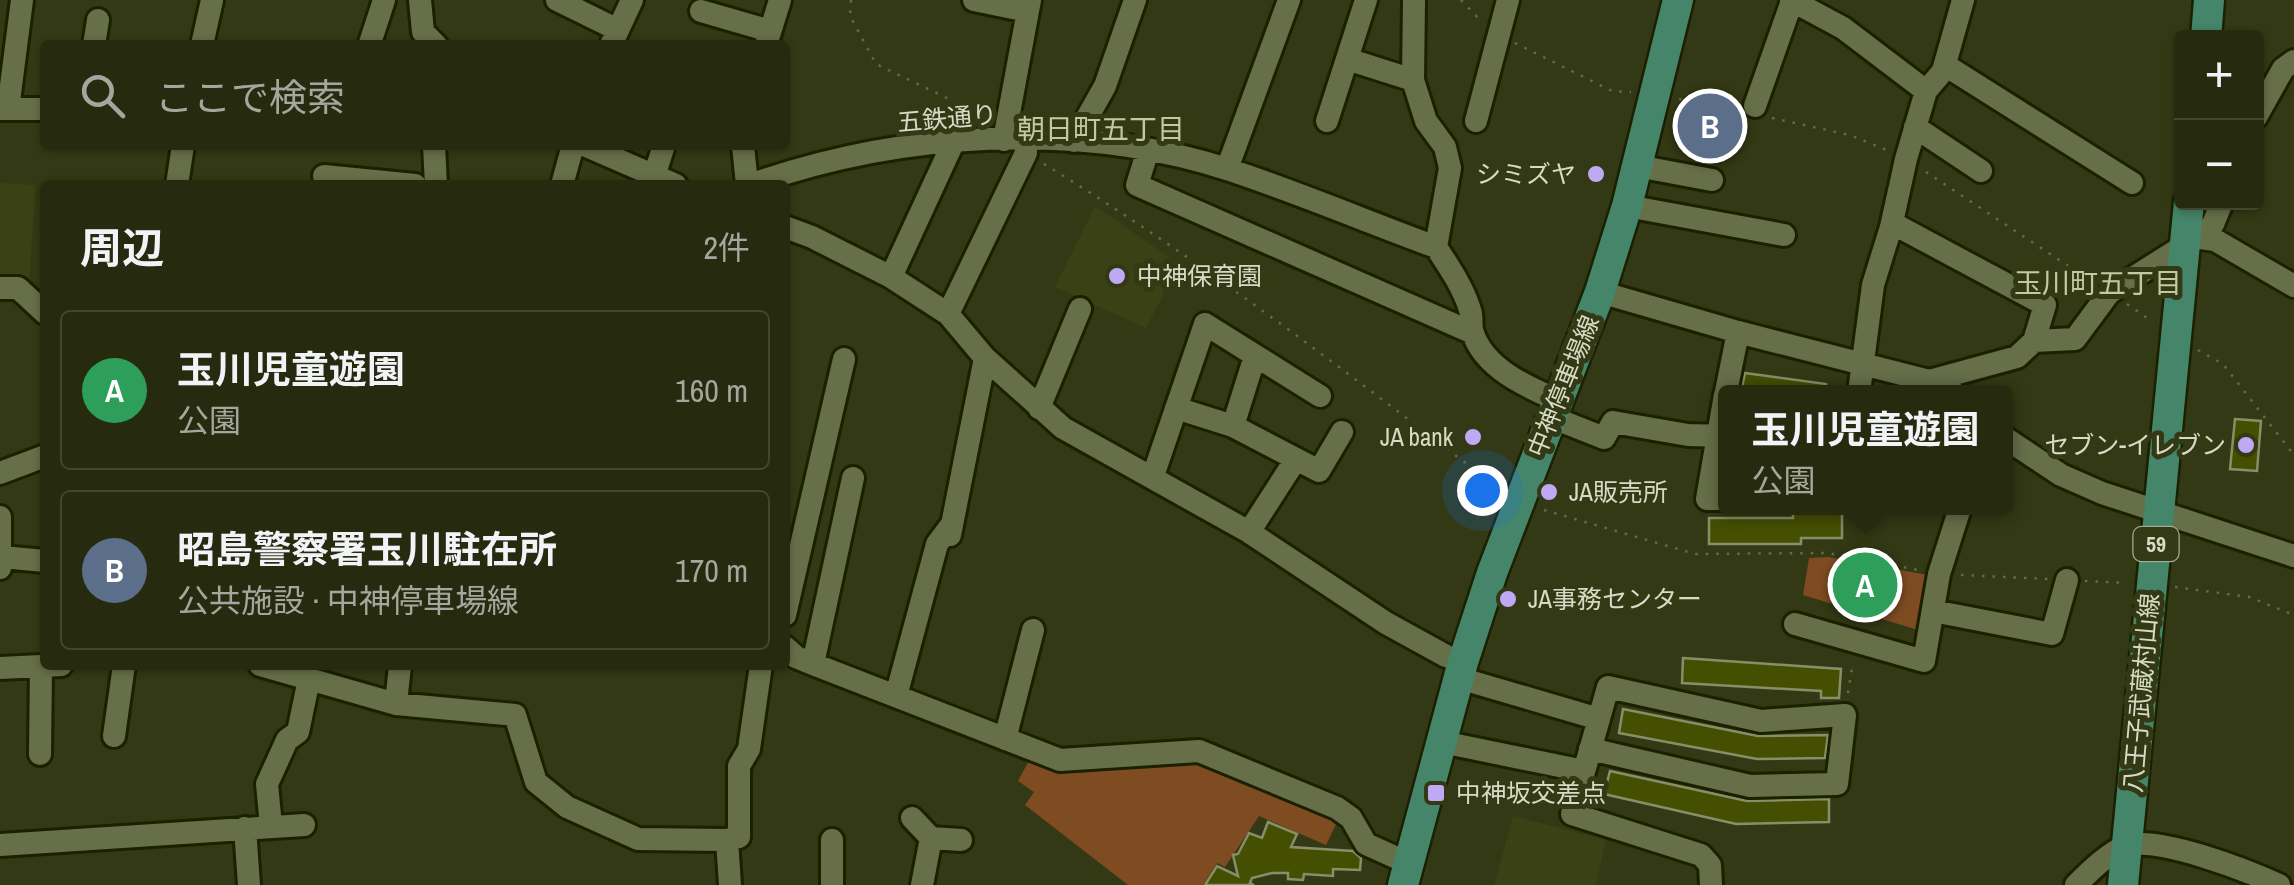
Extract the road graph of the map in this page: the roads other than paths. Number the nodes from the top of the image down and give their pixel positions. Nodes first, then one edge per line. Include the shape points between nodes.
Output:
1 (22, 0) edge
2 (212, 0) edge
3 (384, 0) edge
4 (420, 0) edge
5 (558, 0) edge
6 (632, 0) edge
7 (780, 0) edge
8 (974, 0) edge
9 (1135, 0) edge
10 (1288, 0) edge
11 (1366, 0) edge
12 (1414, 0) edge
13 (1508, 0) edge
14 (1678, 0) edge
15 (1792, 0) edge
16 (1963, 0) edge
17 (2209, 0) edge
18 (1028, 6) edge
19 (701, 11) dead end
20 (98, 20) dead end
21 (2207, 30) edge
22 (614, 37) edge
23 (768, 38) edge
24 (95, 40) edge
25 (203, 40) edge
26 (371, 40) edge
27 (431, 40) edge
28 (1347, 59) junction
29 (2294, 61) edge
30 (1945, 66) junction
31 (1413, 80) junction
32 (1926, 91) junction
33 (2264, 102) edge
34 (4, 109) edge
35 (40, 109) edge
36 (1754, 112) road end
37 (1327, 120) dead end
38 (1476, 120) dead end
39 (1915, 127) junction
40 (1074, 141) junction
41 (954, 143) junction
42 (1019, 144) junction
43 (182, 150) edge
44 (434, 150) edge
45 (572, 150) edge
46 (595, 150) edge
47 (664, 150) edge
48 (744, 150) edge
49 (1148, 150) junction
50 (1637, 166) junction
51 (1227, 169) junction
52 (1981, 171) dead end
53 (324, 176) dead end
54 (178, 180) edge
55 (364, 180) edge
56 (436, 180) edge
57 (563, 180) edge
58 (663, 180) edge
59 (665, 180) edge
60 (748, 180) edge
61 (767, 180) edge
62 (1712, 180) dead end
63 (2132, 183) dead end
64 (1627, 206) junction
65 (2189, 210) edge
66 (2219, 210) edge
67 (1892, 223) junction
68 (1784, 235) dead end
69 (790, 236) edge
70 (2191, 239) junction
71 (1436, 247) junction
72 (891, 277) junction
73 (2294, 286) edge
74 (0, 288) edge
75 (1600, 292) junction
76 (40, 308) edge
77 (1080, 309) dead end
78 (948, 314) junction
79 (1738, 332) junction
80 (1473, 333) junction
81 (2034, 341) junction
82 (1255, 356) junction
83 (986, 358) junction
84 (844, 359) dead end
85 (1862, 364) junction
86 (1930, 381) junction
87 (1727, 385) edge
88 (1860, 385) edge
89 (1938, 385) edge
90 (1320, 396) dead end
91 (1039, 408) junction
92 (1176, 408) junction
93 (1554, 409) junction
94 (1233, 426) junction
95 (1718, 436) edge
96 (2013, 443) edge
97 (1342, 444) dead end
98 (1718, 450) edge
99 (40, 458) edge
100 (1296, 459) junction
101 (0, 473) edge
102 (1153, 476) junction
103 (853, 478) dead end
104 (1718, 498) edge
105 (2161, 511) junction
106 (1958, 515) edge
107 (0, 518) edge
108 (1249, 532) junction
109 (2294, 556) edge
110 (40, 562) edge
111 (1, 563) edge
112 (2066, 580) road end
113 (790, 592) edge
114 (1933, 610) junction
115 (1795, 624) dead end
116 (1033, 630) dead end
117 (790, 652) edge
118 (813, 664) junction
119 (40, 666) edge
120 (0, 668) edge
121 (50, 670) edge
122 (123, 670) edge
123 (279, 670) edge
124 (399, 670) edge
125 (760, 670) edge
126 (1461, 670) junction
127 (309, 679) junction
128 (896, 696) junction
129 (396, 704) junction
130 (1599, 719) junction
131 (114, 736) dead end
132 (1005, 738) junction
133 (1442, 742) junction
134 (40, 754) dead end
135 (1587, 760) junction
136 (912, 818) dead end
137 (304, 825) dead end
138 (271, 826) junction
139 (246, 828) junction
140 (931, 838) junction
141 (727, 840) junction
142 (832, 840) dead end
143 (962, 840) dead end
144 (2127, 845) junction
145 (0, 846) edge
146 (1405, 874) edge
147 (249, 885) edge
148 (730, 885) edge
149 (832, 885) edge
150 (922, 885) edge
151 (1710, 885) edge
152 (2076, 885) edge
153 (2123, 885) edge
154 (2279, 885) edge

1 - 34 street
2 - 25 street
3 - 26 street
4 - 27 street via 423,32
5 - 22 street
6 - 22 street
7 - 23 street
8 - 18 street
9 - 40 street via 1105,86
10 - 51 street
11 - 28 street
12 - 31 street
13 - 38 street
14 - 50 main road, 中神停車場線
15 - 32 street via 1843,28
15 - 36 street
16 - 30 street
17 - 21 main road
18 - 42 street
19 - 23 street
20 - 24 street
28 - 31 street
28 - 37 street
29 - 33 street
30 - 32 street
30 - 63 street
31 - 71 street via 1450,168
32 - 39 street
34 - 35 street
39 - 52 street
39 - 67 street
40 - 42 street, 五鉄通り
40 - 49 street, 五鉄通り
41 - 42 street, 五鉄通り
41 - 61 street, 五鉄通り via 870,152
41 - 72 street
42 - 78 street
43 - 54 street
44 - 56 street
45 - 57 street
46 - 58 street
47 - 59 street
48 - 60 street
49 - 51 street, 五鉄通り
49 - 80 street via 1137,185
50 - 62 street
50 - 64 main road, 中神停車場線
51 - 71 street, 五鉄通り
53 - 55 street
64 - 68 street
64 - 75 main road, 中神停車場線
65 - 70 main road, 八王子武蔵村山線 / 59
66 - 70 street via 2213,224
67 - 81 street via 2045,305
67 - 85 street via 1873,285
69 - 72 street
70 - 73 street via 2216,240
70 - 81 street via 2109,293 2076,339
70 - 105 main road, 八王子武蔵村山線 / 59
71 - 80 street via 1472,313
72 - 78 street
74 - 76 street via 18,288
75 - 79 street
75 - 93 main road, 中神停車場線
77 - 91 street
78 - 83 street
79 - 85 street
79 - 87 street
80 - 93 street via 1491,360
81 - 86 street via 2016,357
82 - 90 street
82 - 92 street via 1204,324
82 - 94 street
83 - 91 street
83 - 128 street via 951,530 937,544
84 - 113 street
85 - 86 street
85 - 88 street
86 - 89 street
91 - 102 street via 1109,456
92 - 94 street
92 - 102 street
93 - 95 street via 1604,438 1613,422
93 - 126 main road, 中神停車場線
94 - 100 street
96 - 105 street via 2061,475
97 - 100 street via 1319,471
98 - 104 street via 1707,499
99 - 101 street
100 - 108 street
102 - 108 street
103 - 118 street
105 - 109 street
105 - 144 main road, 八王子武蔵村山線 / 59
106 - 114 street
107 - 111 street
108 - 126 street
110 - 111 street
112 - 114 street via 2052,634
114 - 115 street via 1924,662
116 - 132 street
117 - 118 street
118 - 128 street
119 - 120 street
121 - 134 street
122 - 131 street
123 - 127 street
124 - 129 street
125 - 141 street via 749,750 739,766 739,837
126 - 130 street
126 - 133 main road, 中神停車場線
127 - 129 street
127 - 138 street via 298,732 287,740 266,784
128 - 132 street
129 - 141 street via 515,715 536,782 567,807 638,839
130 - 135 street
130 - 135 street via 1608,687 1761,721 1845,715 1838,784 1750,786
132 - 146 street via 1060,760 1199,752 1337,808 1366,844
133 - 135 street
133 - 146 main road, 中神停車場線
135 - 151 street via 1572,814 1702,855 1710,865
136 - 140 street
137 - 138 street
138 - 139 street
139 - 145 street
139 - 147 street
140 - 143 street
140 - 150 street
141 - 148 street
142 - 149 street
144 - 152 street
144 - 153 main road, 八王子武蔵村山線 / 59
144 - 154 street via 2166,846

